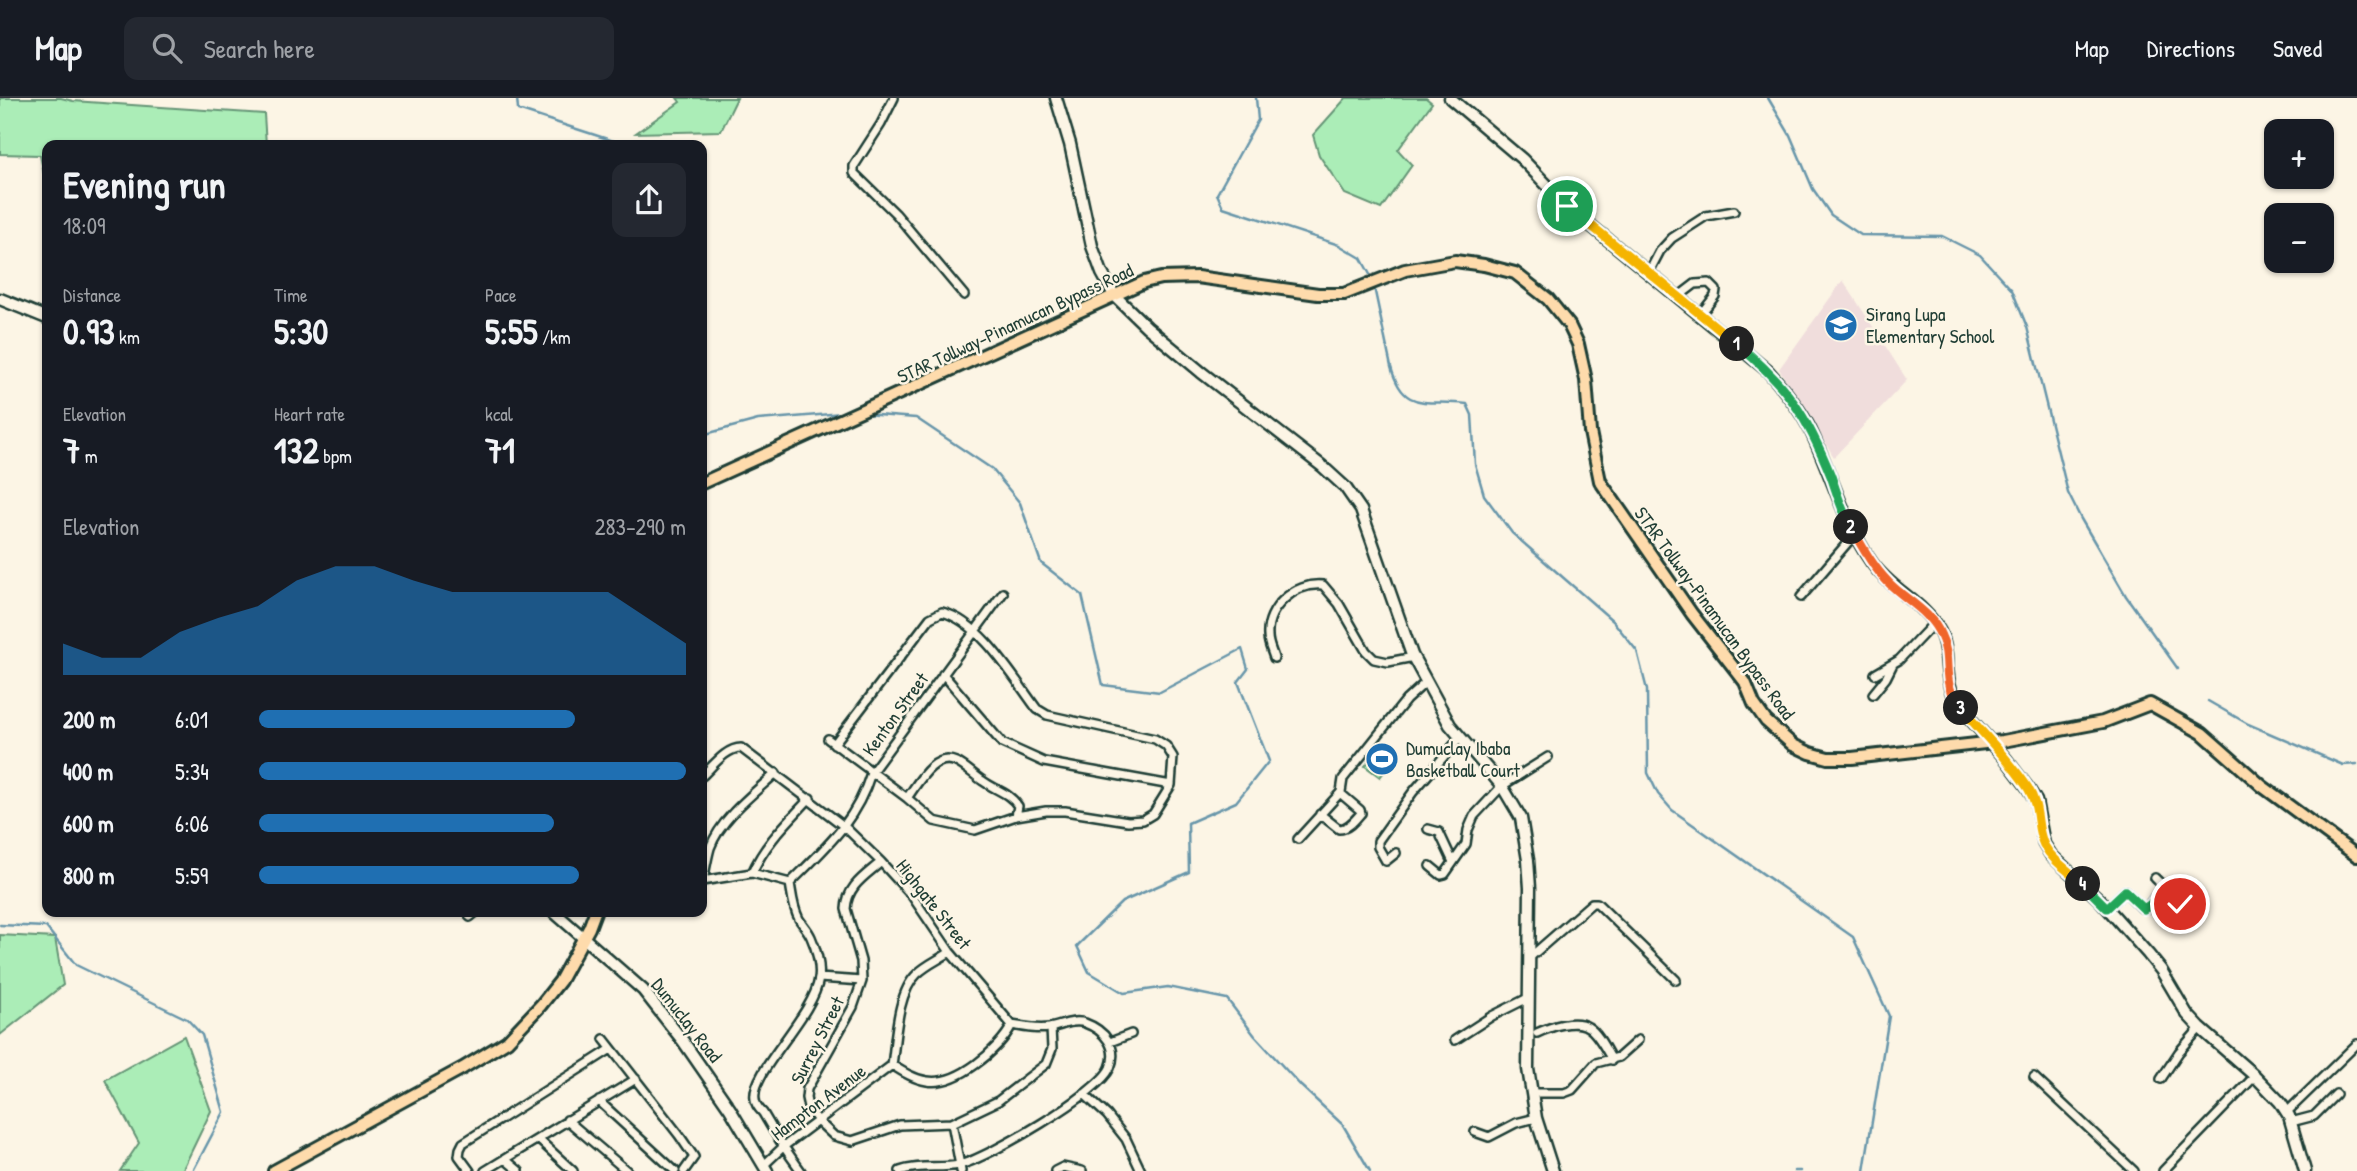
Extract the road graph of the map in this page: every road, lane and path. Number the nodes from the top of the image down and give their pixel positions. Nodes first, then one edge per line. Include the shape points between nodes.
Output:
1 (894, 98) edge
2 (1056, 98) edge
3 (1451, 98) edge
4 (1734, 211) dead end
5 (1649, 272) junction
6 (964, 295) dead end
7 (1114, 295) junction
8 (1678, 297) junction
9 (0, 299) edge
10 (1700, 315) junction
11 (42, 316) edge
12 (707, 480) edge
13 (1855, 534) junction
14 (1003, 593) dead end
15 (1801, 597) dead end
16 (1934, 623) junction
17 (977, 631) junction
18 (1414, 657) junction
19 (1274, 658) dead end
20 (1893, 664) junction
21 (943, 674) junction
22 (1875, 674) dead end
23 (1427, 681) junction
24 (1872, 694) dead end
25 (1460, 738) junction
26 (1991, 743) junction
27 (1548, 757) dead end
28 (707, 772) edge
29 (776, 772) junction
30 (872, 773) junction
31 (1171, 785) junction
32 (1502, 786) junction
33 (1340, 793) junction
34 (810, 798) junction
35 (907, 798) junction
36 (1320, 814) junction
37 (1016, 816) junction
38 (845, 827) junction
39 (1428, 829) dead end
40 (1298, 839) dead end
41 (1396, 853) dead end
42 (2357, 856) edge
43 (707, 860) edge
44 (881, 862) junction
45 (1453, 862) junction
46 (1430, 866) dead end
47 (752, 873) junction
48 (2155, 878) dead end
49 (707, 880) edge
50 (790, 883) junction
51 (2163, 886) junction
52 (2107, 908) junction
53 (561, 917) edge
54 (593, 917) edge
55 (2173, 918) dead end
56 (584, 936) junction
57 (950, 952) junction
58 (1529, 958) junction
59 (819, 978) junction
60 (1676, 980) dead end
61 (862, 981) junction
62 (1528, 998) junction
63 (1012, 1025) junction
64 (1051, 1028) junction
65 (2200, 1028) junction
66 (1537, 1033) dead end
67 (1131, 1034) dead end
68 (604, 1039) dead end
69 (1638, 1040) dead end
70 (1455, 1041) dead end
71 (1110, 1042) junction
72 (2357, 1044) edge
73 (611, 1049) junction
74 (1612, 1059) junction
75 (892, 1065) junction
76 (2255, 1076) junction
77 (2034, 1077) dead end
78 (636, 1079) junction
79 (2161, 1079) dead end
80 (1533, 1093) junction
81 (1084, 1094) junction
82 (2336, 1094) dead end
83 (599, 1101) junction
84 (2289, 1117) junction
85 (1536, 1118) junction
86 (567, 1120) junction
87 (818, 1121) junction
88 (952, 1123) junction
89 (1475, 1132) dead end
90 (538, 1139) junction
91 (783, 1147) junction
92 (506, 1160) junction
93 (766, 1168) edge
94 (960, 1168) edge
95 (274, 1171) edge
96 (470, 1171) edge
97 (485, 1171) edge
98 (519, 1171) edge
99 (573, 1171) edge
100 (627, 1171) edge
101 (675, 1171) edge
102 (684, 1171) edge
103 (801, 1171) edge
104 (900, 1171) edge
105 (1055, 1171) edge
106 (1082, 1171) edge
107 (1141, 1171) edge
108 (1553, 1171) edge
109 (2134, 1171) edge
110 (2164, 1171) edge
111 (2305, 1171) edge

1 - 6 street via 854,173 896,214
2 - 7 street via 1092,246
3 - 5 street via 1522,159 1567,206
4 - 5 street via 1706,216 1672,238
5 - 8 street
7 - 12 main road, STAR Tollway-Pinamucan Bypass Road
7 - 18 street via 1156,335 1345,487 1361,510
7 - 26 main road, STAR Tollway-Pinamucan Bypass Road via 1144,282 1178,277 1344,294 1405,270 1455,261 1515,273 1548,299 1578,344 1600,481 1779,734 1828,758
8 - 10 street
8 - 10 street via 1695,284 1714,286 1715,296
9 - 11 street
10 - 13 street via 1768,371 1793,399
13 - 15 street
13 - 16 street via 1881,574
14 - 17 street, Kenton Street
16 - 20 street
16 - 26 street via 1944,641 1951,694
17 - 21 street, Kenton Street
17 - 30 street via 954,615 942,612 930,618 831,741
17 - 31 street via 1047,716 1155,739 1166,746 1173,757
18 - 19 street via 1388,662 1374,659 1339,604 1323,585 1312,584 1290,593 1277,608 1267,639
18 - 23 street
20 - 22 street
20 - 24 street
21 - 30 street, Kenton Street
21 - 31 street via 1002,743 1044,762
23 - 25 street
23 - 33 street via 1406,700 1343,779
25 - 32 street
25 - 41 street via 1378,842 1386,861
26 - 42 main road, STAR Tollway-Pinamucan Bypass Road via 2103,722 2150,704 2202,733 2262,786
26 - 52 street via 2036,802 2040,830 2051,855
27 - 32 street
28 - 29 street, Highgate Street via 738,747
29 - 34 street, Highgate Street
29 - 43 street via 731,815
30 - 35 street
30 - 38 street, Kenton Street
31 - 37 street via 1153,814 1143,820 1065,811
32 - 45 street via 1472,818 1466,844
32 - 58 street via 1521,818 1528,860
33 - 36 street
33 - 36 street via 1361,813 1339,829
34 - 38 street, Highgate Street
34 - 47 street via 768,842
35 - 37 street via 934,821 975,830
35 - 37 street via 935,764 947,759 1013,798 1018,806
36 - 40 street
38 - 44 street, Highgate Street
38 - 50 street, Kenton Street
39 - 45 street via 1439,832
44 - 57 street, Highgate Street via 912,896
44 - 61 street, Surrey Street via 850,890 847,900
45 - 46 street via 1443,875
47 - 49 street
47 - 50 street
48 - 51 street
50 - 59 street via 794,907 817,953
51 - 52 street via 2144,909 2125,891
51 - 55 street via 2180,904
52 - 65 street via 2161,970
53 - 56 street, Dumuclay Road
54 - 56 main road
56 - 93 street, Dumuclay Road via 643,990 667,1020
56 - 95 main road via 551,994 507,1041
57 - 63 street, Highgate Street
57 - 75 street via 917,974 908,987
58 - 60 street via 1597,903
58 - 62 street
59 - 61 street
59 - 91 street via 811,1003 757,1085 755,1100
61 - 87 street, Surrey Street via 853,1007 807,1089 808,1108
62 - 70 street
62 - 80 street via 1528,1069
63 - 64 street
63 - 75 street via 988,1055 956,1076 929,1082
64 - 71 street via 1081,1022 1099,1030
64 - 88 street via 1052,1049 1046,1064 998,1101
65 - 76 street
65 - 79 street
66 - 74 street via 1549,1027 1585,1025
67 - 71 street
68 - 73 street
69 - 74 street
71 - 81 street via 1113,1056 1109,1069
72 - 84 street
73 - 78 street
73 - 96 street via 463,1143 459,1156
74 - 80 street via 1596,1063 1572,1090
75 - 87 street, Hampton Avenue
76 - 84 street
76 - 110 street
77 - 109 street
78 - 83 street
78 - 102 street via 694,1157
80 - 85 street
81 - 94 street via 1019,1138
81 - 107 street via 1126,1139
82 - 84 street via 2314,1116
83 - 86 street
83 - 101 street
84 - 111 street
85 - 89 street via 1489,1137
85 - 108 street
86 - 90 street
86 - 100 street
87 - 88 street via 834,1136 852,1141 900,1125
87 - 91 street, Hampton Avenue
88 - 94 street
90 - 92 street
90 - 99 street
91 - 93 street, Hampton Avenue
91 - 103 street
92 - 97 street
92 - 98 street
94 - 104 street
105 - 106 street via 1063,1167

